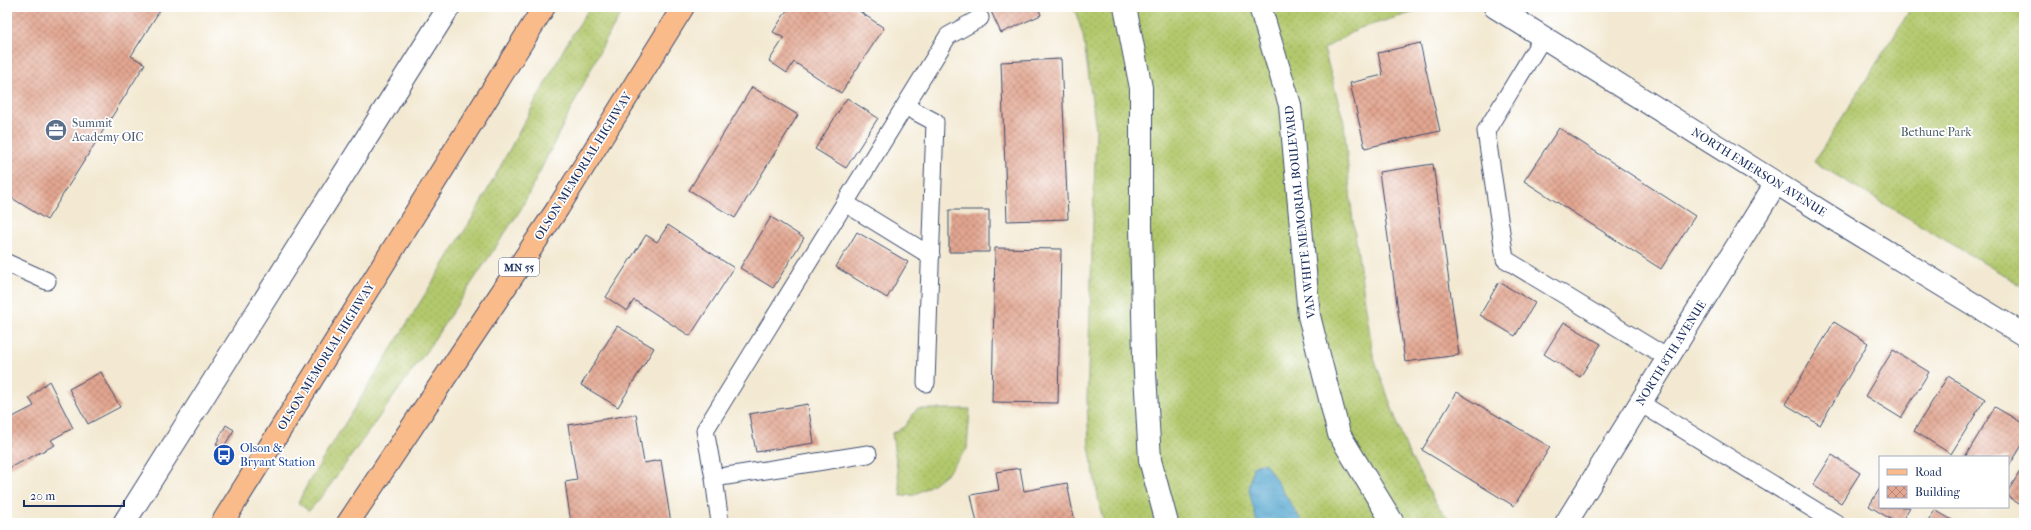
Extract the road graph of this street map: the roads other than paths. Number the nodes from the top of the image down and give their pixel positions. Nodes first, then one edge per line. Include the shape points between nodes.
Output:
1 (449, 7) edge
2 (544, 7) edge
3 (683, 7) edge
4 (1125, 7) edge
5 (1260, 7) edge
6 (1495, 7) edge
7 (980, 18) dead end
8 (1543, 37) junction
9 (905, 106) junction
10 (1776, 183) junction
11 (845, 203) junction
12 (931, 256) junction
13 (7, 263) edge
14 (47, 281) dead end
15 (2024, 335) edge
16 (1668, 358) junction
17 (926, 383) dead end
18 (1640, 403) junction
19 (868, 454) dead end
20 (714, 478) junction
21 (124, 523) edge
22 (222, 523) edge
23 (348, 523) edge
24 (720, 523) edge
25 (1167, 523) edge
26 (1393, 523) edge
27 (1566, 523) edge
28 (1836, 523) edge

1 - 21 street
2 - 22 main road, OLSON MEMORIAL HIGHWAY
3 - 23 main road, OLSON MEMORIAL HIGHWAY / MN 55 via 558,208
4 - 25 street via 1141,88 1141,235 1150,460
5 - 26 street, VAN WHITE MEMORIAL BOULEVARD via 1290,105 1309,316 1339,434
6 - 8 street, NORTH EMERSON AVENUE
7 - 9 lane via 948,36
8 - 10 street, NORTH EMERSON AVENUE
8 - 16 lane via 1486,130 1505,259
9 - 11 lane
9 - 12 lane via 935,122
10 - 15 street, NORTH EMERSON AVENUE
10 - 16 street, NORTH 8TH AVENUE
11 - 12 lane
11 - 20 lane via 705,430
12 - 17 lane
13 - 14 lane
16 - 18 street, NORTH 8TH AVENUE
18 - 27 street, NORTH 8TH AVENUE
18 - 28 lane
19 - 20 lane
20 - 24 lane

